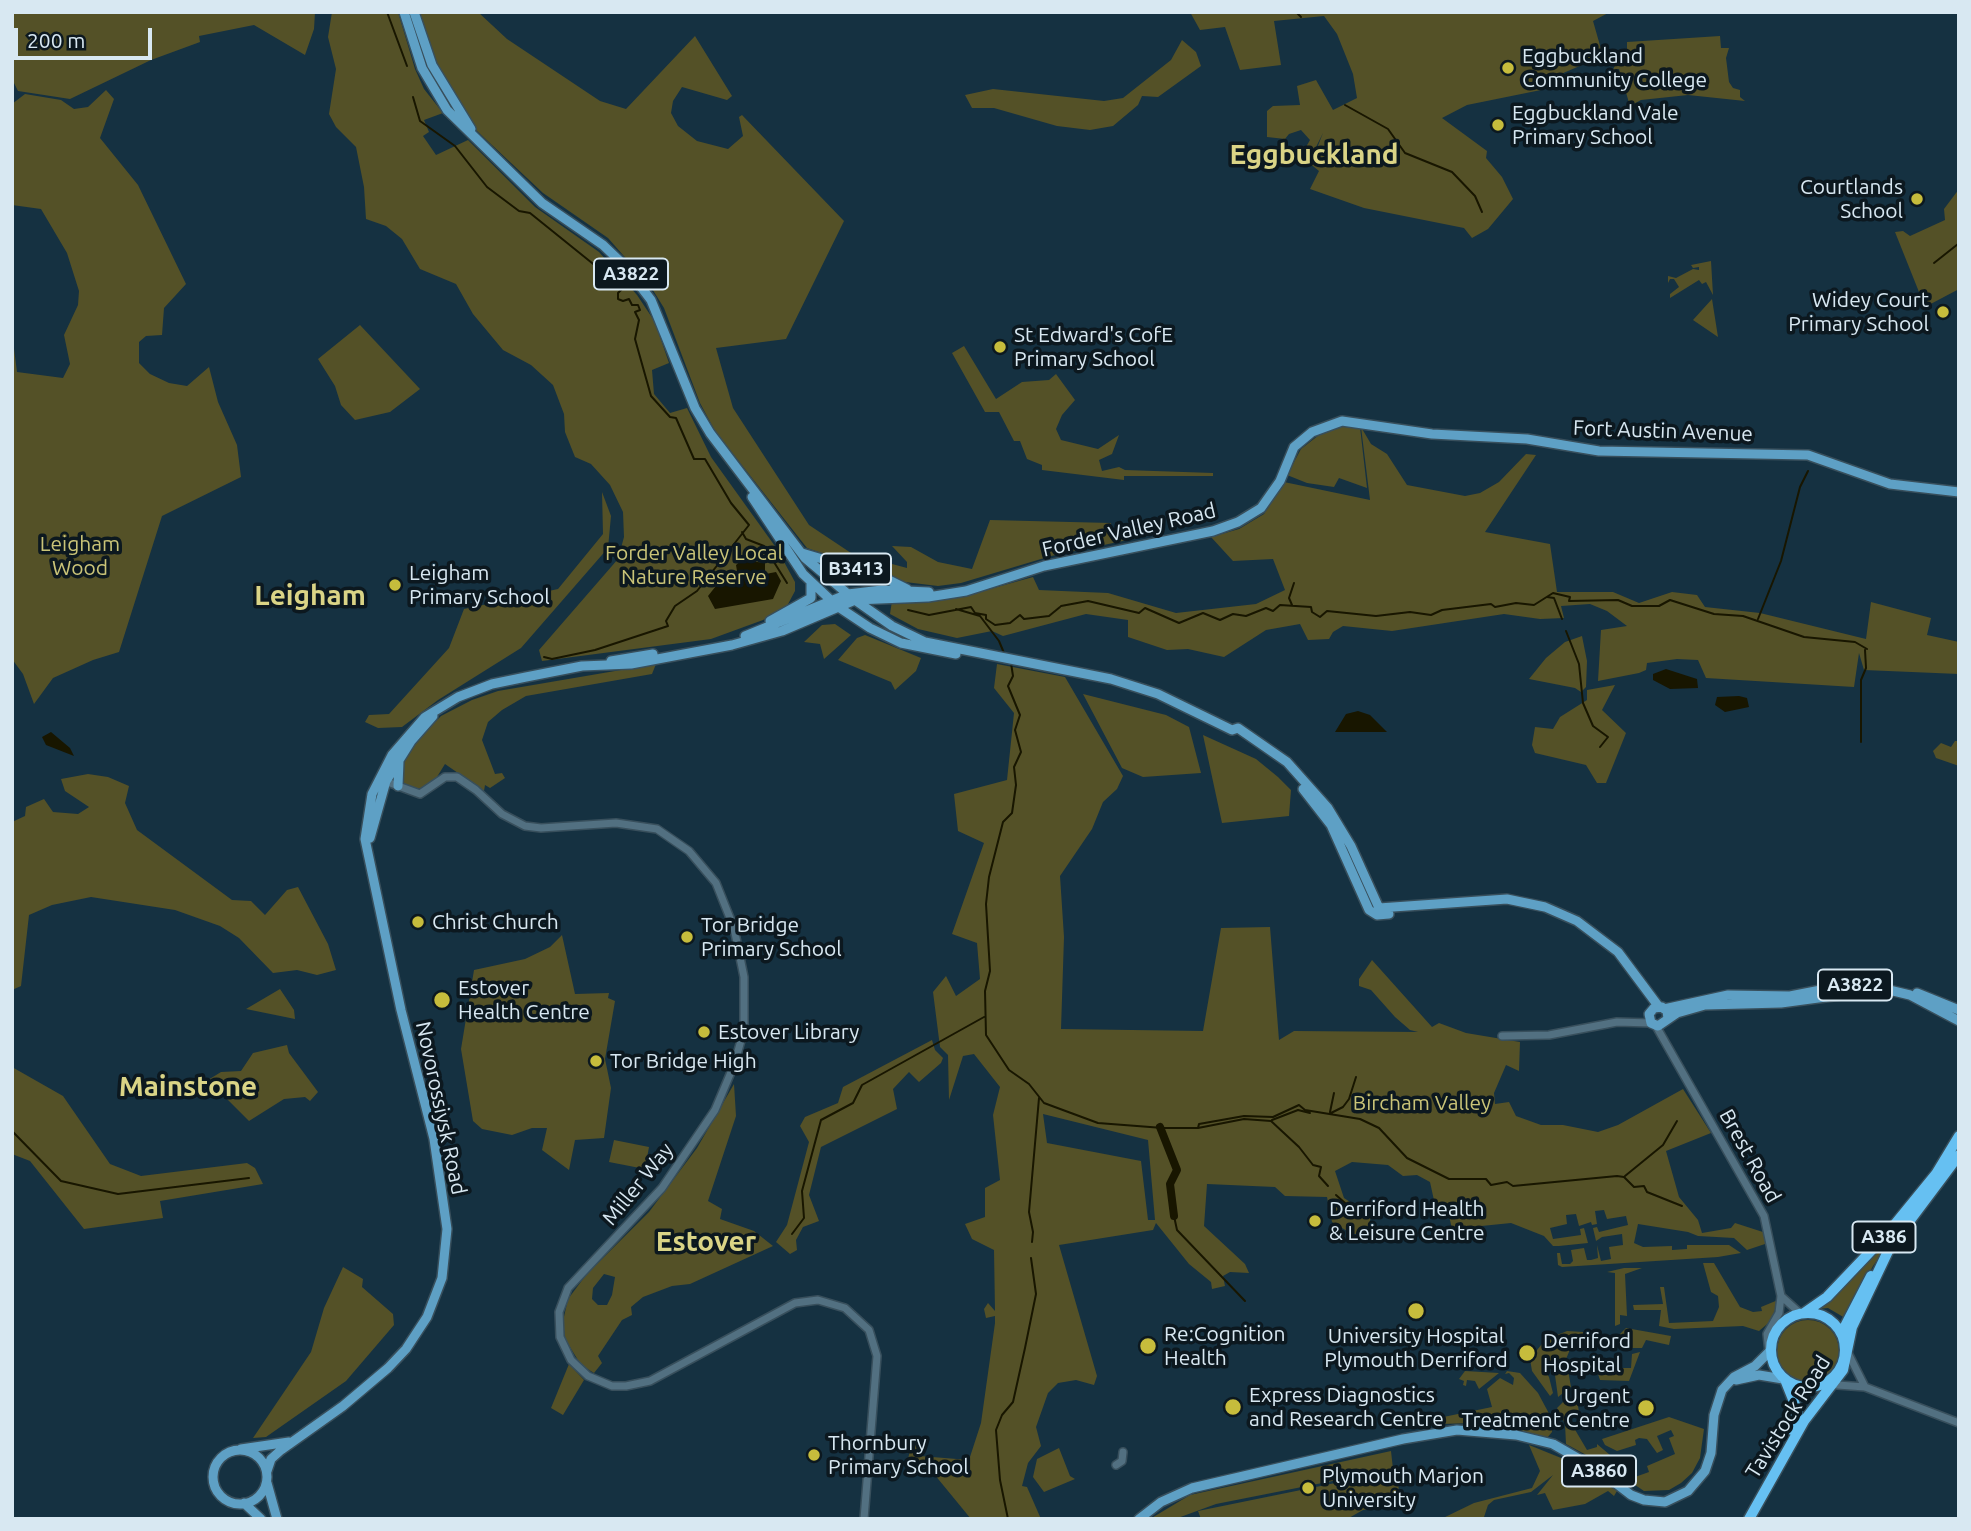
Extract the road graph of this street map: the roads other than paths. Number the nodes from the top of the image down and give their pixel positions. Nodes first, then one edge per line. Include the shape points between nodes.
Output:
1 (404, 12) edge
2 (414, 12) edge
3 (484, 148) junction
4 (1362, 421) joint
5 (719, 445) junction
6 (1959, 492) edge
7 (803, 555) junction
8 (811, 584) junction
9 (914, 593) junction
10 (852, 597) junction
11 (834, 601) junction
12 (873, 613) junction
13 (740, 638) junction
14 (975, 654) junction
15 (607, 664) junction
16 (1232, 730) junction
17 (399, 754) junction
18 (382, 780) junction
19 (398, 786) junction
20 (1377, 911) junction
21 (1959, 1012) edge
22 (1658, 1016) junction
23 (1959, 1021) edge
24 (1502, 1036) dead end
25 (1959, 1136) edge
26 (1959, 1155) edge
27 (1935, 1181) junction
28 (1885, 1258) junction
29 (1782, 1296) junction
30 (1802, 1314) junction
31 (1842, 1332) junction
32 (1847, 1351) junction
33 (1769, 1352) junction
34 (1784, 1381) junction
35 (1829, 1384) junction
36 (1864, 1387) junction
37 (1719, 1397) junction
38 (1959, 1423) edge
39 (294, 1441) junction
40 (241, 1449) junction
41 (1123, 1452) dead end
42 (1116, 1465) dead end
43 (267, 1471) junction
44 (267, 1483) junction
45 (244, 1503) junction
46 (261, 1519) edge
47 (277, 1519) edge
48 (864, 1519) edge
49 (1139, 1519) edge
50 (1747, 1519) edge

1 - 3 main road, A3822 via 425,74 447,110
2 - 3 main road, A3822 via 432,65
3 - 5 main road, A3822 via 542,203 625,266 651,300 695,408
4 - 6 main road, Fort Austin Avenue / B3413 via 1599,451 1808,455 1890,484
4 - 9 main road, Forder Valley Road / B3413 via 1332,423 1303,439 1288,457 1271,496 1238,522 1044,566 983,587 943,594
5 - 7 main road, A3822
5 - 8 main road, A3822
7 - 9 main road, B3413 via 883,577
7 - 10 main road, A3822
7 - 11 main road
8 - 11 main road, A3822
8 - 13 main road via 811,598
9 - 10 main road, Forder Valley Road / B3413
9 - 10 main road, Forder Valley Road / B3413 via 878,590
9 - 12 main road
10 - 11 main road, B3413
10 - 12 main road, A3822
11 - 13 main road, Novorossiysk Road
11 - 14 main road, A3822 via 870,628 901,643
11 - 15 main road, Novorossiysk Road via 782,631 732,645 631,664
12 - 14 main road, A3822 via 926,642
13 - 15 main road, Novorossiysk Road
14 - 16 main road, A3822 via 1077,671 1158,694
15 - 17 main road, Novorossiysk Road via 492,684 458,697 425,717
16 - 20 main road, A3822 via 1279,762 1308,794 1336,834 1369,910
16 - 20 main road, A3822 via 1247,734 1293,767 1328,808 1351,846
17 - 18 main road, Novorossiysk Road
17 - 19 main road
18 - 19 street, Miller Way
18 - 39 main road, Novorossiysk Road via 368,850 434,1139 447,1229 445,1265 427,1317 406,1349 343,1406
19 - 48 street, Miller Way via 420,794 445,777 457,777 510,819 533,827 616,823 657,829 690,851 716,883 733,925 744,977 744,1030 734,1065 715,1110 662,1188 568,1288 559,1312 560,1337 570,1360 587,1376 625,1386 650,1381 795,1303 818,1300 845,1308 869,1330 877,1356
20 - 22 main road via 1507,899 1555,911 1577,920 1618,952
21 - 22 main road, A3822 via 1898,985 1860,984 1790,996 1728,995
22 - 23 main road, A3822 via 1717,1003 1781,1003 1885,989 1910,995
22 - 24 street via 1549,1035
22 - 29 street, Brest Road via 1664,1043 1764,1216
25 - 27 highway, Tavistock Road / A386
26 - 27 highway, Tavistock Road / A386
27 - 28 highway, Tavistock Road / A386
27 - 30 highway, Tavistock Road / A386 via 1832,1291
28 - 31 highway, Tavistock Road / A386
28 - 32 highway, Tavistock Road / A386 via 1852,1328
29 - 30 street
29 - 33 street via 1767,1334
30 - 31 highway via 1827,1318
30 - 33 highway via 1778,1330
31 - 32 highway
32 - 35 highway, Tavistock Road / A386 via 1843,1370
32 - 36 street
33 - 34 highway
33 - 37 main road via 1730,1380
34 - 35 highway via 1806,1387
34 - 37 main road via 1744,1377
34 - 50 highway, Tavistock Road / A386 via 1796,1402 1796,1422 1761,1483
35 - 36 street
35 - 50 highway, Tavistock Road / A386
36 - 38 street
37 - 49 main road, A3860 via 1705,1471 1688,1491 1665,1502 1631,1495 1553,1444 1474,1430 1428,1434 1192,1488 1161,1502
39 - 40 main road, Novorossiysk Road
39 - 43 main road, Novorossiysk Road via 271,1459
40 - 43 main road via 259,1458
40 - 45 main road via 220,1459 213,1479 222,1497
41 - 42 street
43 - 44 main road
44 - 45 main road via 259,1496
44 - 47 main road
45 - 46 main road

